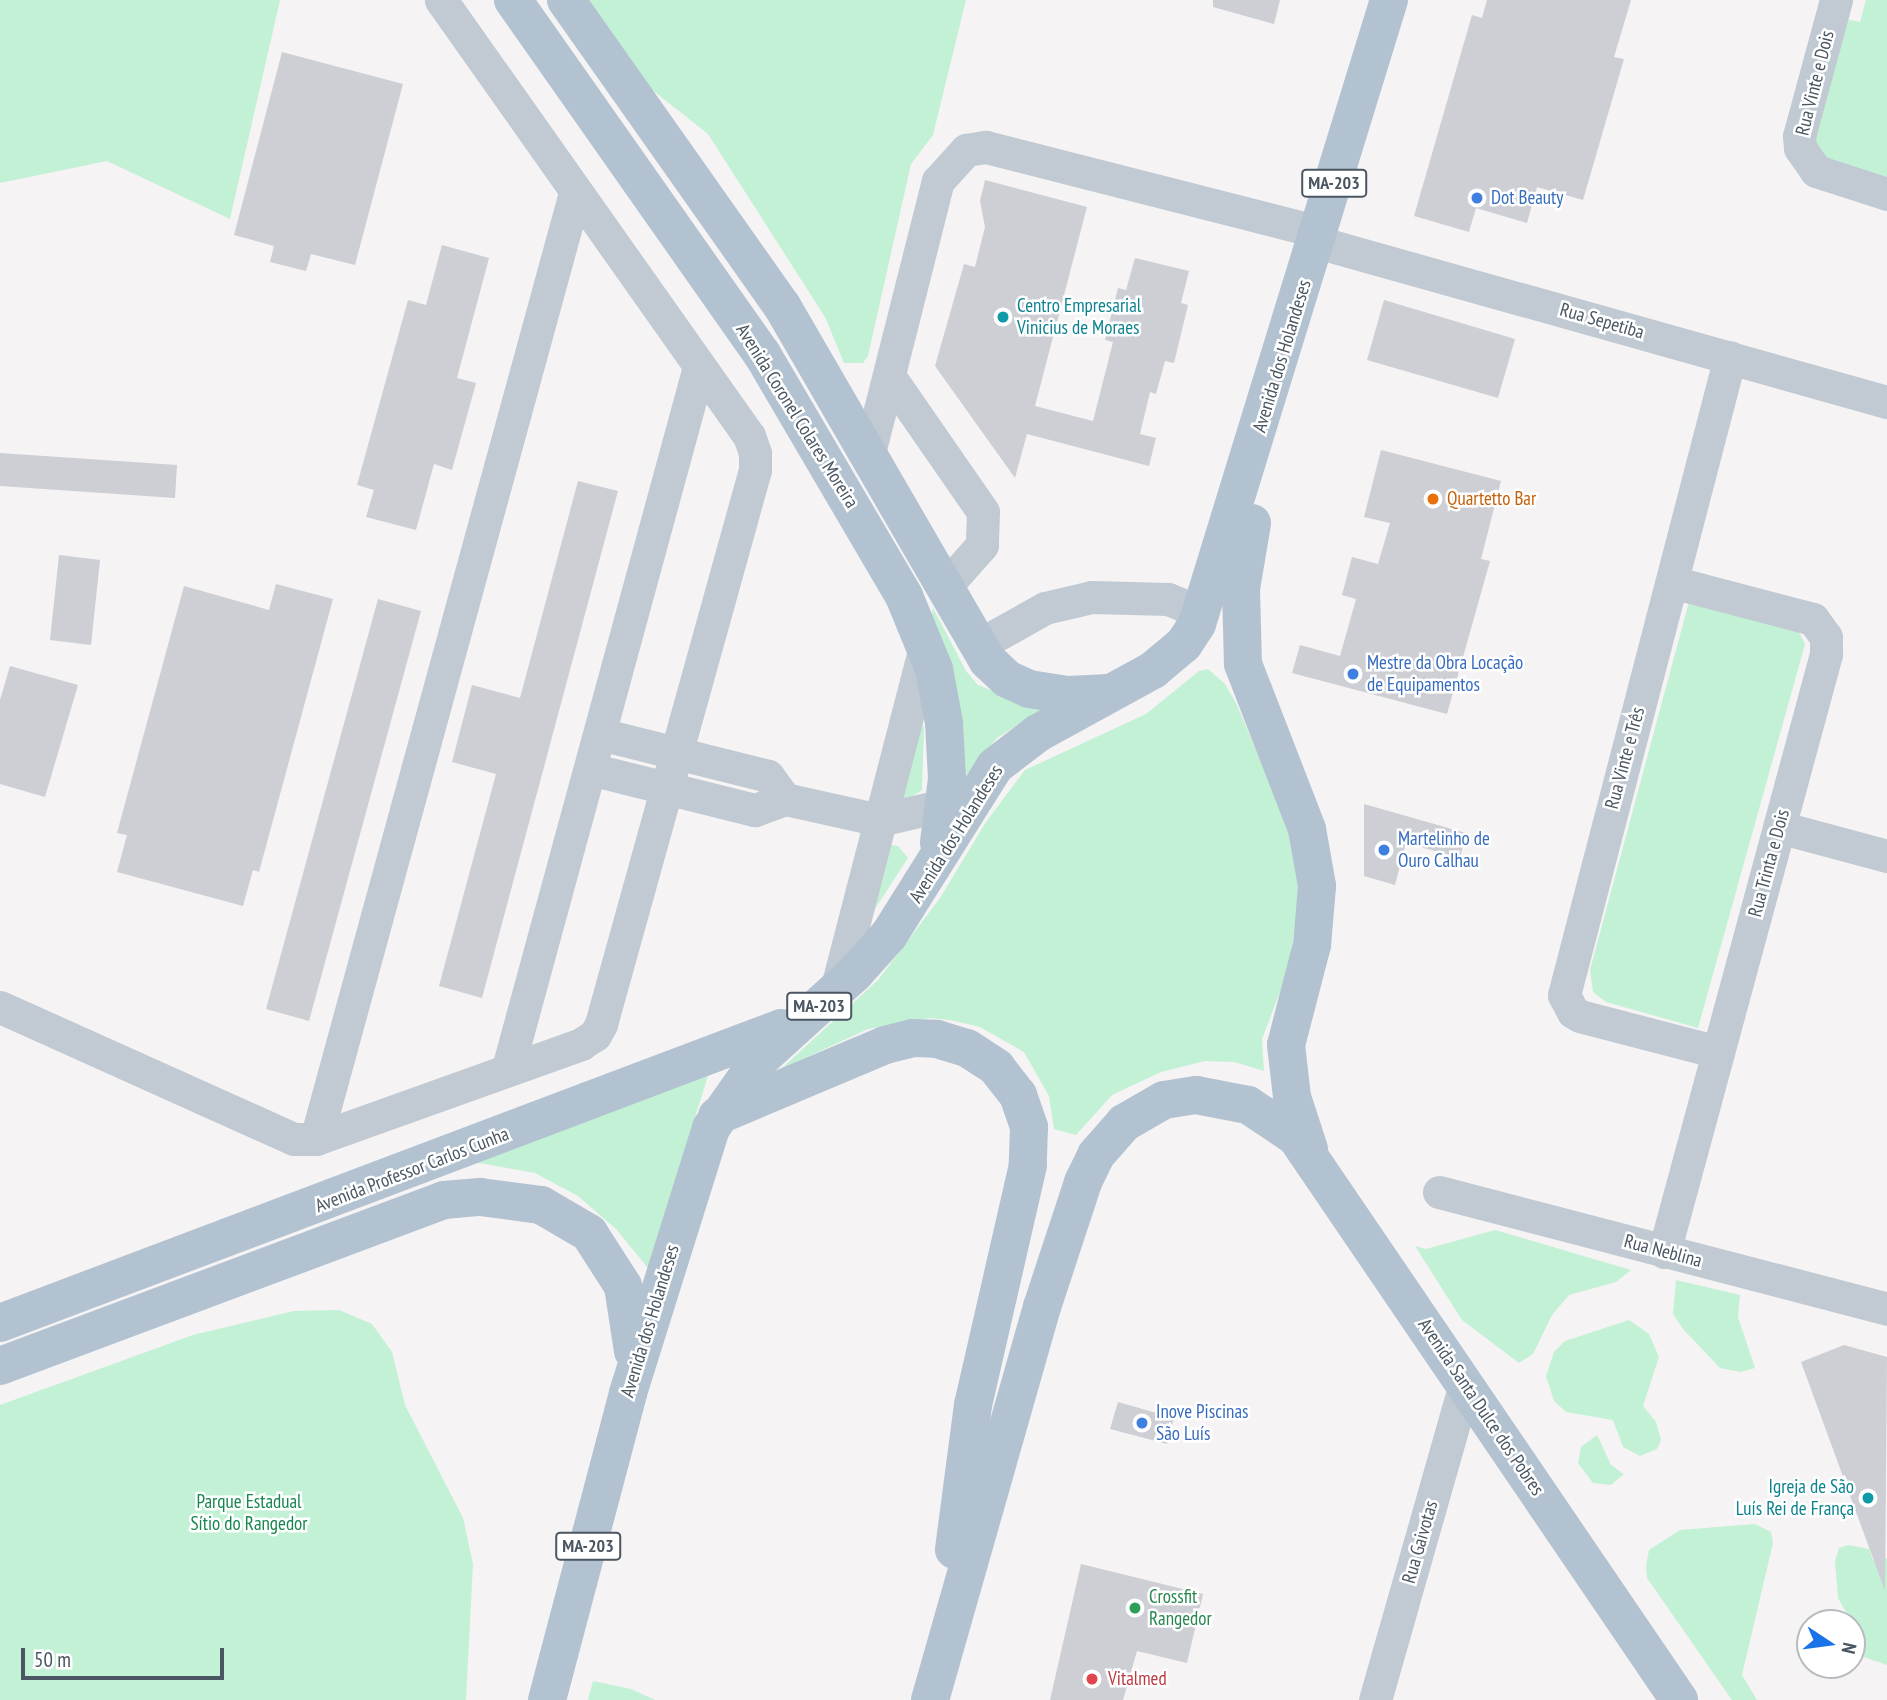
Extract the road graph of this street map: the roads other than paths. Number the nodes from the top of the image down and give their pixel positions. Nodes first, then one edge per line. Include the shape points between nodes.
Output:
1 (441, 0) edge
2 (513, 0) edge
3 (566, 0) edge
4 (1389, 0) edge
5 (1836, 0) edge
6 (575, 193) junction
7 (1887, 194) edge
8 (1318, 237) junction
9 (1730, 358) junction
10 (1280, 366) junction
11 (699, 368) junction
12 (890, 376) junction
13 (1887, 402) edge
14 (868, 457) junction
15 (1672, 582) junction
16 (944, 588) junction
17 (1202, 613) junction
18 (926, 644) junction
19 (977, 646) junction
20 (1115, 692) junction
21 (600, 734) junction
22 (676, 752) junction
23 (590, 769) junction
24 (667, 788) junction
25 (785, 799) junction
26 (959, 802) junction
27 (880, 820) junction
28 (1779, 827) junction
29 (1887, 856) edge
30 (927, 881) joint
31 (827, 998) junction
32 (0, 1006) edge
33 (1718, 1052) junction
34 (508, 1068) junction
35 (717, 1116) junction
36 (316, 1139) junction
37 (1312, 1158) junction
38 (1439, 1192) dead end
39 (1664, 1252) junction
40 (1887, 1309) edge
41 (0, 1323) edge
42 (0, 1366) edge
43 (1465, 1384) junction
44 (628, 1392) junction
45 (1649, 1656) junction
46 (935, 1685) edge
47 (547, 1700) edge
48 (1375, 1700) edge
49 (1671, 1700) edge
50 (1679, 1700) edge

1 - 6 street
2 - 18 main road, Avenida Coronel Colares Moreira via 762,354 867,529
3 - 14 main road, Avenida Coronel Colares Moreira via 782,306
4 - 8 main road, Avenida dos Holandeses / MA-203
5 - 7 street, Rua Vinte e Dois via 1798,136 1800,148 1815,171
6 - 11 street
6 - 36 street
8 - 9 street, Rua Sepetiba
8 - 10 main road, Avenida dos Holandeses / MA-203
8 - 12 street, Rua Sepetiba via 975,147 955,158 938,181
9 - 13 street, Rua Sepetiba
9 - 15 street, Rua Vinte e Três
10 - 17 main road, Avenida dos Holandeses / MA-203
10 - 37 main road via 1241,589 1240,632 1249,688 1297,799 1314,865 1315,925 1286,1045 1292,1097
11 - 21 street
11 - 22 street via 749,436 755,470
12 - 14 street, Rua Sepetiba
12 - 16 street via 983,512 982,545
14 - 16 main road, Avenida Coronel Colares Moreira
15 - 28 street, Rua Trinta e Dois via 1813,619 1821,626 1826,654
15 - 33 street, Rua Vinte e Três via 1564,995 1580,1016
16 - 19 main road, Avenida Coronel Colares Moreira
17 - 19 street via 1168,599 1092,597 1045,608
17 - 20 main road, Avenida dos Holandeses / MA-203 via 1184,644 1168,659
18 - 26 main road, Avenida Coronel Colares Moreira
18 - 27 street
19 - 20 main road, Avenida Coronel Colares Moreira via 998,672 1029,689 1068,695
20 - 26 main road, Avenida dos Holandeses / MA-203 via 1021,743
21 - 22 street
21 - 23 street
22 - 24 street
22 - 25 street via 768,776
23 - 24 street
23 - 34 street
24 - 25 street via 755,810
24 - 34 street via 595,1035
25 - 27 street
26 - 27 street
26 - 30 main road, Avenida Coronel Colares Moreira
27 - 31 street
28 - 29 street
28 - 33 street, Rua Trinta e Dois
30 - 31 main road, Avenida dos Holandeses / MA-203 via 872,956
31 - 35 main road, Avenida dos Holandeses / MA-203 via 758,1061
31 - 41 main road, Avenida Professor Carlos Cunha via 765,1036
32 - 36 street via 294,1139
33 - 39 street, Rua Trinta e Dois
34 - 36 street
35 - 44 main road, Avenida dos Holandeses / MA-203 via 698,1160
35 - 46 main road via 885,1045 913,1038 954,1043 983,1056 1009,1080 1025,1112 1029,1145 1026,1181 973,1405
37 - 43 main road, Avenida Santa Dulce dos Pobres
37 - 46 main road via 1288,1129 1267,1114 1207,1095 1153,1105 1105,1142 1069,1217
38 - 39 street, Rua Neblina
39 - 40 street, Rua Neblina
42 - 44 main road, Avenida Professor Carlos Cunha via 444,1200 480,1197 551,1209 579,1225 601,1248 618,1275 630,1311 633,1350
43 - 45 main road, Avenida Santa Dulce dos Pobres
43 - 48 street, Rua Gaivotas
44 - 47 main road, Avenida dos Holandeses / MA-203
45 - 49 main road, Avenida Santa Dulce dos Pobres
45 - 50 main road, Avenida Santa Dulce dos Pobres

